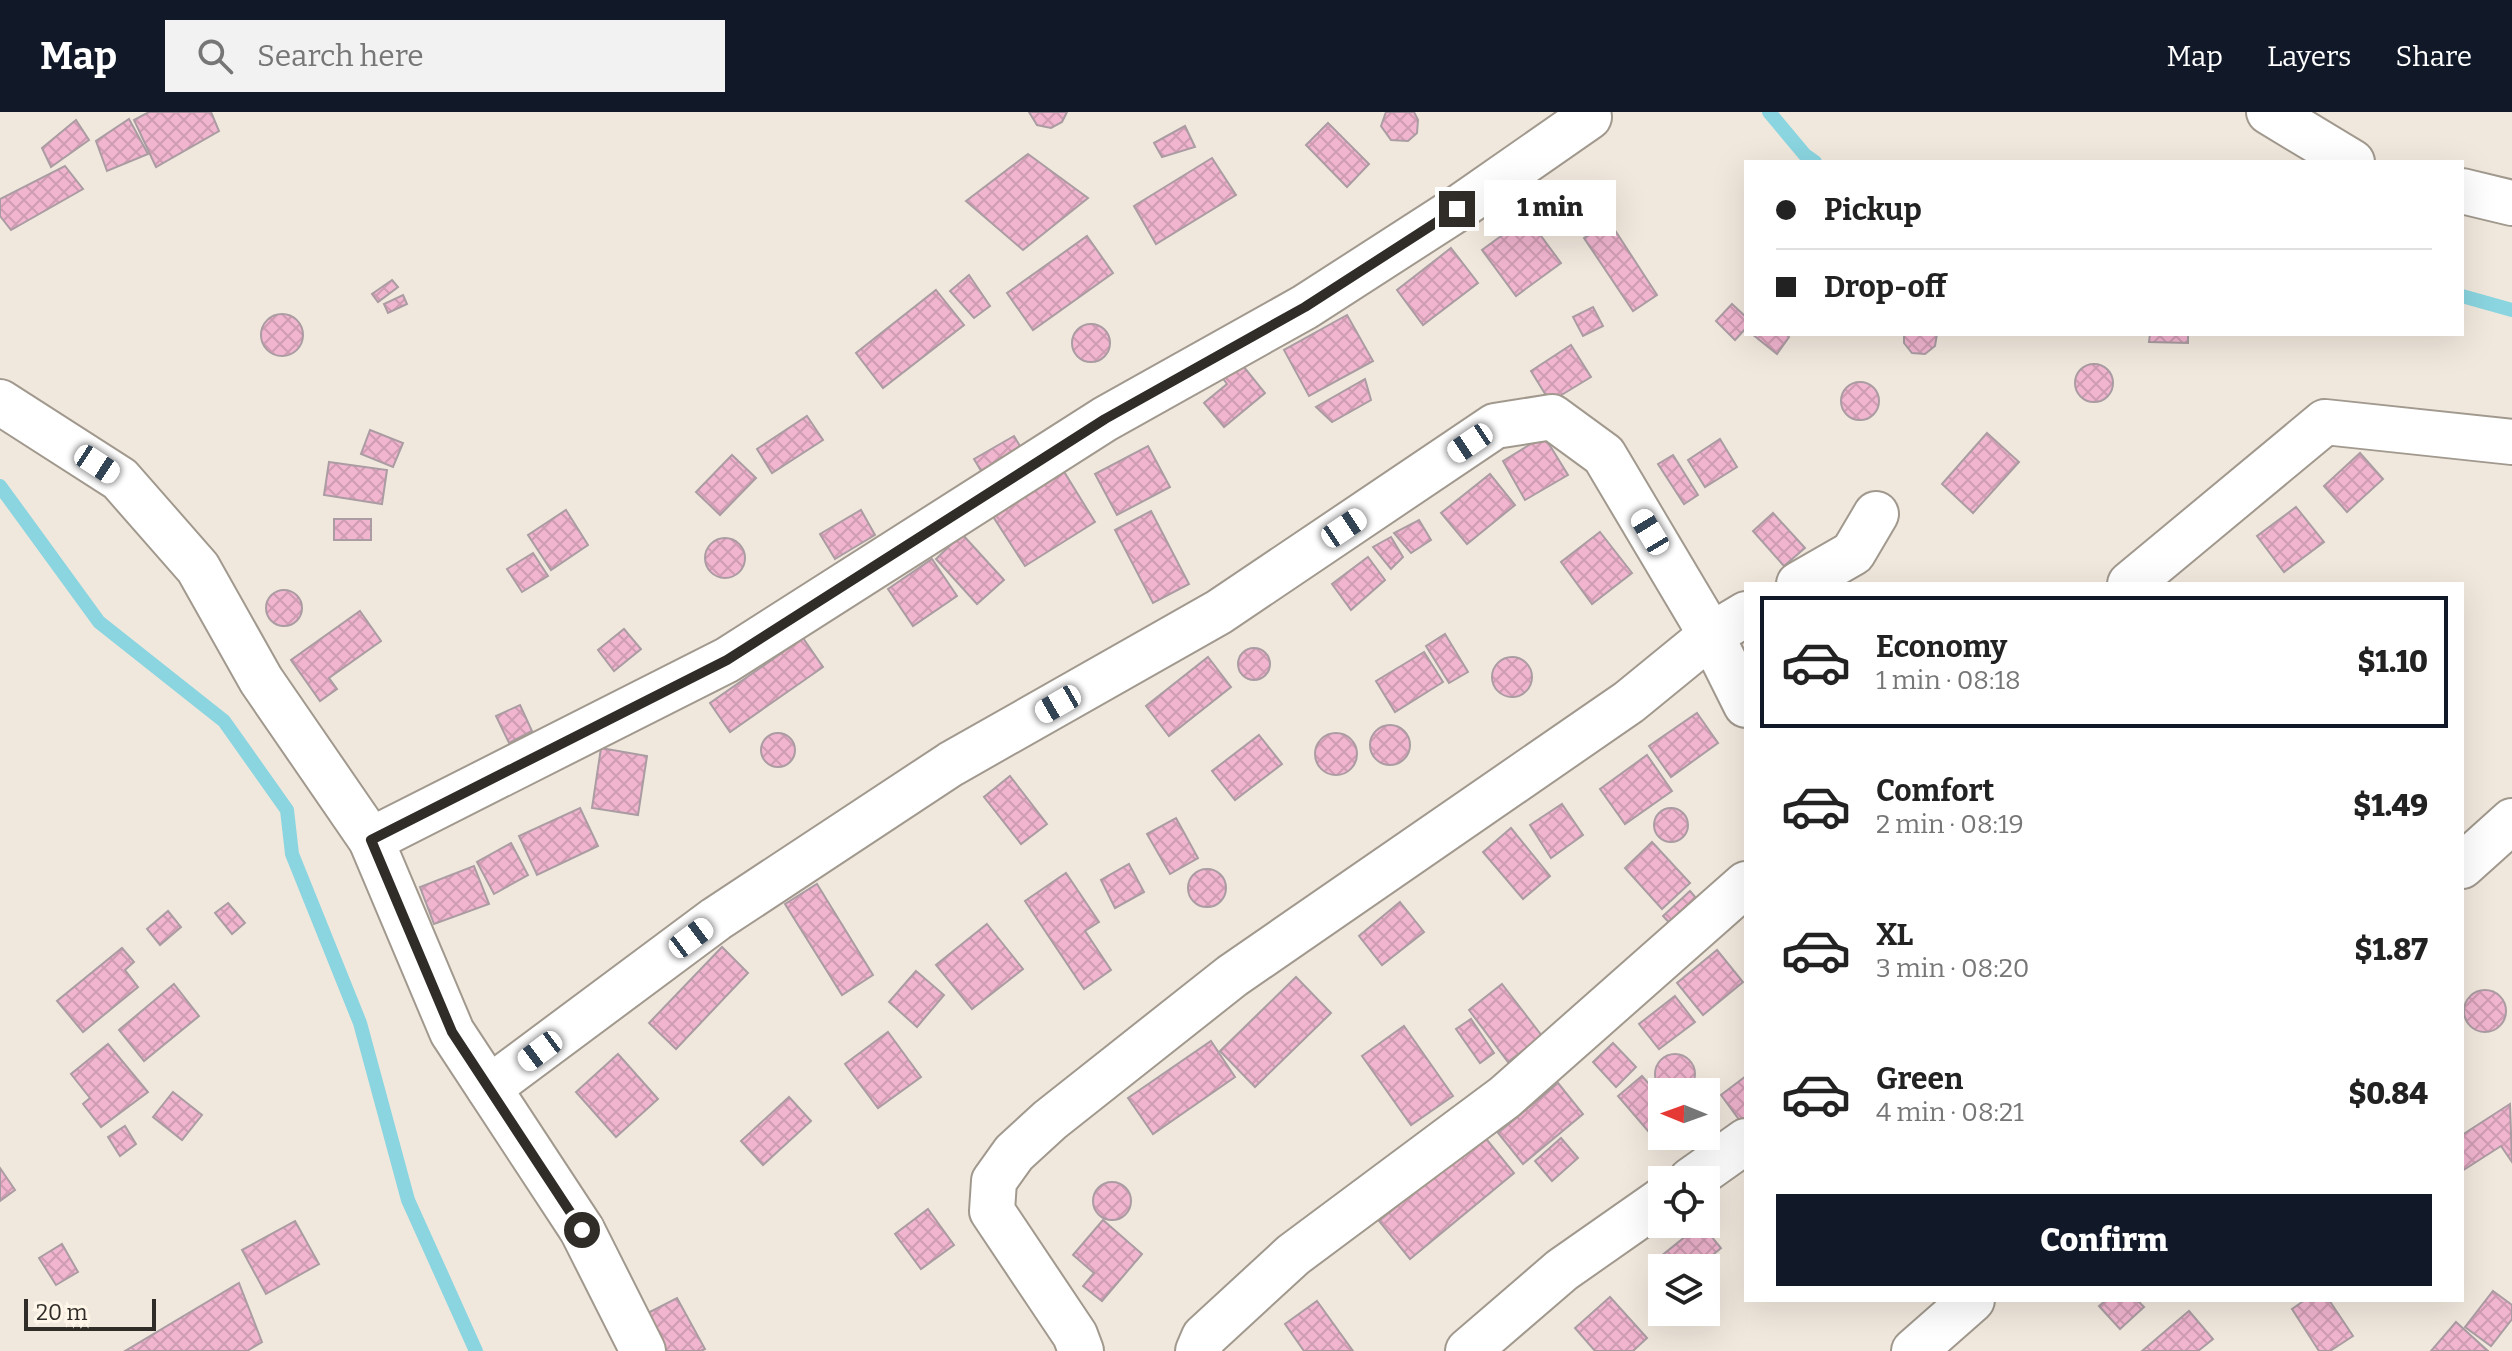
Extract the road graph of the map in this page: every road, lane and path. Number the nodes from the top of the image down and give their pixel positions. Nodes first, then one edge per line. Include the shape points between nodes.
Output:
1 (1586, 112) edge
2 (2269, 112) edge
3 (2349, 160) edge
4 (2464, 191) edge
5 (2512, 203) edge
6 (0, 402) edge
7 (2512, 442) edge
8 (1876, 514) dead end
9 (1802, 582) edge
10 (2132, 582) edge
11 (1728, 625) edge
12 (1744, 696) edge
13 (2512, 821) edge
14 (371, 840) junction
15 (2464, 864) edge
16 (1744, 886) edge
17 (489, 1088) junction
18 (1744, 1142) edge
19 (1711, 1166) edge
20 (1648, 1210) edge
21 (1970, 1302) edge
22 (643, 1351) edge
23 (1081, 1351) edge
24 (1198, 1351) edge
25 (1468, 1351) edge
26 (1914, 1351) edge

1 - 14 street via 1589,117 1529,159 1305,307 1105,419 727,660
2 - 3 street
4 - 5 street
6 - 14 street via 120,479 198,568 261,680
7 - 10 street via 2325,422
8 - 9 street via 1853,553
11 - 12 street
11 - 17 street via 1604,455 1552,417 1495,426 1219,612 951,764 729,910
11 - 23 street via 1629,702 1232,976 1014,1153 994,1181 992,1211
13 - 15 street
14 - 17 street via 452,1032
16 - 24 street via 1505,1097 1293,1255 1204,1337
17 - 22 street via 582,1230
18 - 19 street
20 - 25 street via 1562,1270
21 - 26 street

